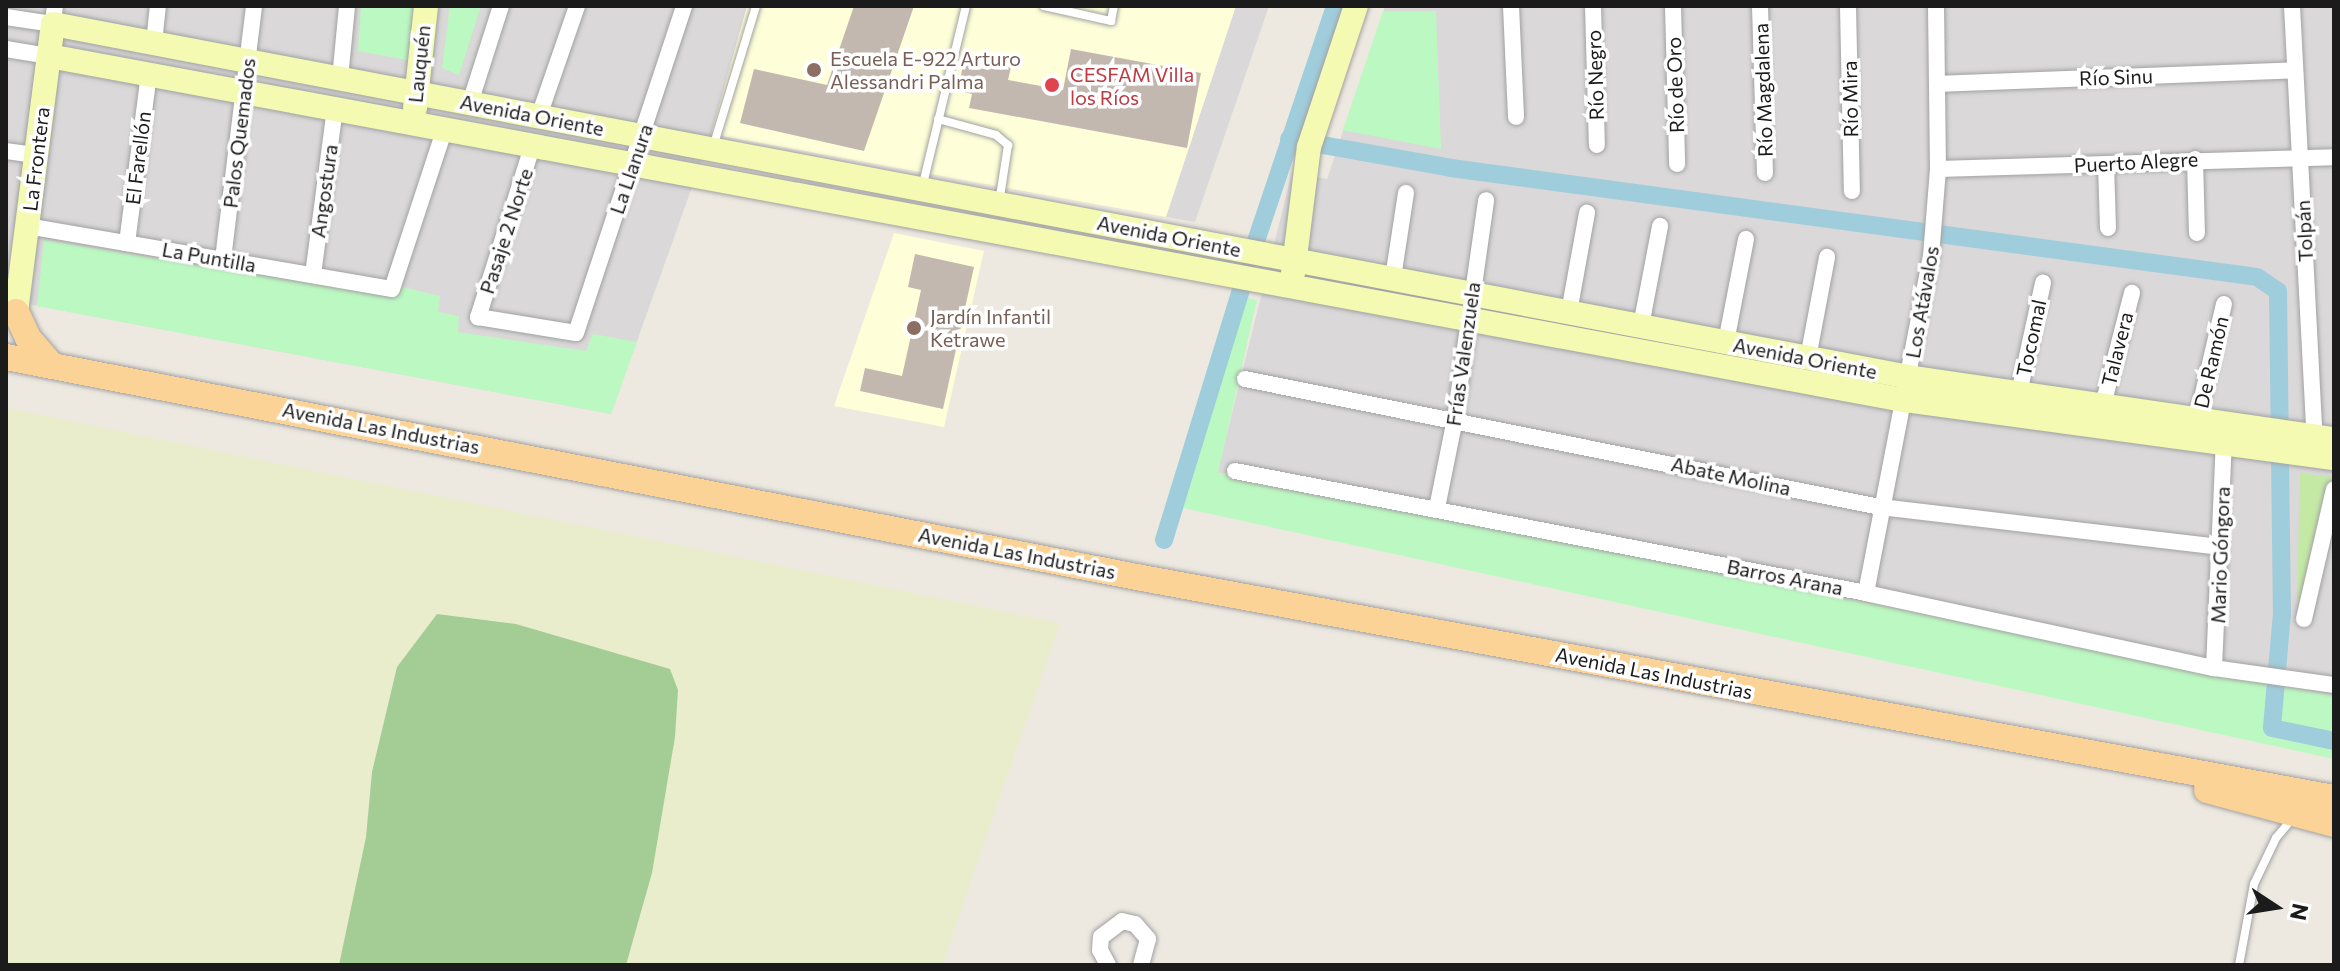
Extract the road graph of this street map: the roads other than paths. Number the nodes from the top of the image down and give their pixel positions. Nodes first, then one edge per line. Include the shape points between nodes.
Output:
1 (158, 6) edge
2 (254, 6) edge
3 (347, 6) edge
4 (426, 6) edge
5 (501, 6) edge
6 (577, 6) edge
7 (684, 6) edge
8 (756, 6) edge
9 (966, 6) edge
10 (1114, 6) edge
11 (1356, 6) edge
12 (1511, 6) edge
13 (1593, 6) edge
14 (1673, 6) edge
15 (1760, 6) edge
16 (1848, 6) edge
17 (1936, 6) edge
18 (2292, 6) edge
19 (1050, 7) edge
20 (54, 15) edge
21 (6, 17) edge
22 (154, 43) junction
23 (6, 49) edge
24 (49, 56) junction
25 (249, 61) junction
26 (2295, 70) junction
27 (149, 74) junction
28 (340, 78) junction
29 (1937, 84) junction
30 (246, 92) junction
31 (417, 93) junction
32 (470, 103) junction
33 (335, 108) junction
34 (539, 116) junction
35 (1516, 117) dead end
36 (938, 119) junction
37 (412, 122) junction
38 (445, 128) junction
39 (642, 136) junction
40 (533, 144) junction
41 (1597, 145) dead end
42 (712, 149) junction
43 (6, 151) edge
44 (36, 155) junction
45 (2300, 157) junction
46 (2334, 157) edge
47 (2195, 159) junction
48 (633, 163) junction
49 (1677, 164) dead end
50 (2106, 164) junction
51 (1938, 169) junction
52 (1765, 173) dead end
53 (922, 189) junction
54 (1852, 191) dead end
55 (1406, 193) dead end
56 (1486, 200) dead end
57 (998, 203) junction
58 (1587, 213) dead end
59 (27, 226) junction
60 (1660, 226) dead end
61 (2108, 228) dead end
62 (2197, 233) dead end
63 (1746, 239) dead end
64 (127, 243) junction
65 (15, 250) edge
66 (1827, 257) dead end
67 (223, 259) junction
68 (1293, 271) junction
69 (313, 275) junction
70 (1393, 278) junction
71 (2043, 283) dead end
72 (2132, 293) dead end
73 (2224, 304) dead end
74 (1471, 306) junction
75 (1569, 312) junction
76 (11, 321) edge
77 (1641, 326) junction
78 (576, 333) joint
79 (1726, 342) junction
80 (6, 357) edge
81 (1808, 358) junction
82 (51, 364) junction
83 (1245, 379) dead end
84 (1906, 389) junction
85 (2019, 393) junction
86 (2103, 405) junction
87 (1455, 419) junction
88 (2197, 419) junction
89 (2224, 443) junction
90 (2325, 447) edge
91 (1235, 471) dead end
92 (2334, 489) edge
93 (1880, 507) junction
94 (1437, 508) junction
95 (2220, 547) junction
96 (1866, 593) junction
97 (2304, 619) dead end
98 (2214, 668) junction
99 (2334, 685) edge
100 (2030, 744) junction
101 (2334, 798) edge
102 (2296, 814) junction
103 (2334, 824) edge
104 (1108, 965) edge
105 (1141, 965) edge
106 (2239, 965) edge

1 - 22 street
2 - 25 street, Palos Quemados
3 - 28 street
4 - 31 street, Lauquén
5 - 32 street
6 - 34 street
7 - 39 street, La Llanura
8 - 42 lane
9 - 36 lane
10 - 19 lane via 1111,21
11 - 68 street via 1309,147
12 - 35 street
13 - 41 street, Río Negro
14 - 49 street, Río de Oro
15 - 52 street, Río Magdalena
16 - 54 street, Río Mira
17 - 29 street, Los Atávalos
18 - 26 street, Tolpán
20 - 21 street, Avenida Oriente
20 - 22 street, Avenida Oriente
20 - 24 street, La Frontera
22 - 25 street, Avenida Oriente
23 - 24 street, Avenida Oriente
24 - 27 street, Avenida Oriente
24 - 44 street, La Frontera
25 - 28 street, Avenida Oriente
25 - 30 street, Palos Quemados
26 - 29 street, Río Sinu
26 - 45 street, Tolpán
27 - 30 street, Avenida Oriente
27 - 64 street, El Farellón
28 - 31 street, Avenida Oriente
29 - 51 street, Los Atávalos
30 - 33 street, Avenida Oriente
30 - 67 street, Palos Quemados
31 - 32 street, Avenida Oriente
31 - 37 street, Lauquén
32 - 34 street, Avenida Oriente
33 - 37 street, Avenida Oriente
33 - 69 street, Angostura
34 - 39 street, Avenida Oriente
36 - 53 lane
36 - 57 lane via 996,135 1008,145 1010,157
37 - 38 street, Avenida Oriente
38 - 40 street, Avenida Oriente
38 - 69 street, La Puntilla via 392,289
39 - 42 street, Avenida Oriente
39 - 48 street, La Llanura
40 - 48 street, Avenida Oriente
40 - 78 street, Pasaje 2 Norte via 478,317
42 - 53 street, Avenida Oriente
43 - 44 street
44 - 59 street, La Frontera
45 - 46 street, Puerto Alegre
45 - 47 street, Puerto Alegre
45 - 90 street, Tolpán
47 - 50 street, Puerto Alegre
47 - 62 street
48 - 68 street, Avenida Oriente
48 - 78 street, La Llanura
50 - 51 street, Puerto Alegre
50 - 61 street
51 - 84 street, Los Atávalos via 1931,256
53 - 57 street, Avenida Oriente
55 - 70 street
56 - 74 street, Frías Valenzuela
57 - 68 street, Avenida Oriente
58 - 75 street
59 - 64 street, La Puntilla
59 - 65 street, La Frontera
60 - 77 street
63 - 79 street
64 - 67 street, La Puntilla
65 - 76 street, La Frontera
66 - 81 street
67 - 69 street, La Puntilla
68 - 70 street, Avenida Oriente
68 - 74 street, Avenida Oriente
70 - 74 street, Avenida Oriente
71 - 85 street, Tocomal
72 - 86 street, Talavera
73 - 88 street, De Ramón
74 - 75 street, Avenida Oriente
74 - 84 street, Avenida Oriente
74 - 87 street, Frías Valenzuela
75 - 77 street, Avenida Oriente
76 - 82 main road
77 - 79 street, Avenida Oriente
79 - 81 street, Avenida Oriente
80 - 82 main road, Avenida Las Industrias
81 - 84 street, Avenida Oriente
82 - 100 main road, Avenida Las Industrias via 1142,578
83 - 87 street, Abate Molina
84 - 85 street, Avenida Oriente
84 - 89 street, Avenida Oriente
84 - 93 street, Los Atávalos
85 - 86 street, Avenida Oriente
86 - 88 street, Avenida Oriente
87 - 93 street, Abate Molina
87 - 94 street, Frías Valenzuela
88 - 90 street, Avenida Oriente
89 - 90 street, Avenida Oriente
89 - 95 street, Mario Góngora
91 - 94 street, Barros Arana
92 - 97 street
93 - 95 street, Abate Molina
93 - 96 street, Los Atávalos
94 - 96 street, Barros Arana
95 - 98 street, Mario Góngora
96 - 98 street, Barros Arana
98 - 99 street, Barros Arana
100 - 101 main road, Avenida Las Industrias
100 - 102 main road, Avenida Las Industrias
102 - 103 main road, Avenida Las Industrias
102 - 106 lane via 2276,838 2254,884
104 - 105 street via 1100,950 1101,937 1122,921 1135,924 1148,939

